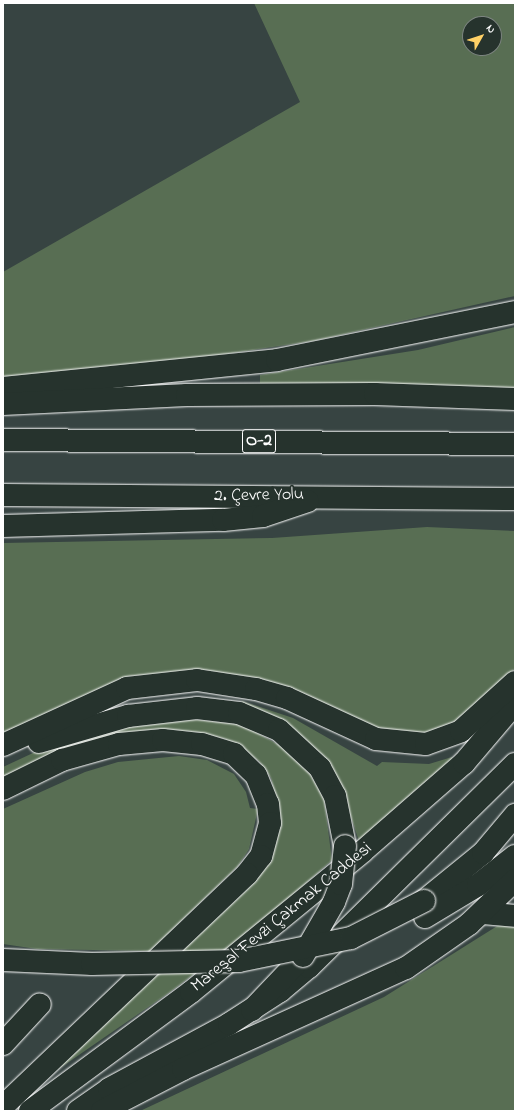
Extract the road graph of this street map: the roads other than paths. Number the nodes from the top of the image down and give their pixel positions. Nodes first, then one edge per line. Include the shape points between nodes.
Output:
1 (515, 312) edge
2 (3, 388) edge
3 (515, 399) edge
4 (3, 404) edge
5 (3, 440) edge
6 (515, 444) edge
7 (3, 495) edge
8 (322, 495) junction
9 (515, 499) edge
10 (3, 526) edge
11 (515, 682) edge
12 (515, 703) edge
13 (3, 745) edge
14 (3, 759) edge
15 (515, 764) edge
16 (3, 789) edge
17 (515, 814) edge
18 (515, 856) edge
19 (515, 880) edge
20 (424, 909) junction
21 (482, 913) junction
22 (515, 916) edge
23 (3, 960) edge
24 (40, 1004) dead end
25 (252, 1010) junction
26 (3, 1044) edge
27 (3, 1106) edge
28 (30, 1111) edge
29 (78, 1111) edge
30 (102, 1111) edge

1 - 2 main road via 277,360
3 - 4 main road via 375,394 187,395
5 - 6 main road, O-2
7 - 8 main road, 2. Çevre Yolu via 150,499
8 - 9 main road, 2. Çevre Yolu
8 - 10 main road via 263,516 223,520
11 - 13 main road via 461,731 426,744 376,739 287,698 256,688 197,680 126,688
12 - 28 main road, Mareşal Fevzi Çakmak Caddesi via 464,763 351,861 191,992
14 - 25 main road, bridge via 68,731 128,716 197,708 239,713 278,730 320,768 338,808 345,846 340,884 334,902 310,947
15 - 25 main road via 309,967
16 - 27 main road via 62,760 119,744 163,740 202,744 234,754 256,775 268,804 270,823 261,856 247,874
17 - 20 main road via 483,853
18 - 20 main road via 478,885
19 - 21 main road
20 - 23 main road, bridge via 351,938 239,961 92,964
21 - 22 main road
21 - 30 main road via 406,968
24 - 26 main road
25 - 29 main road via 109,1088

